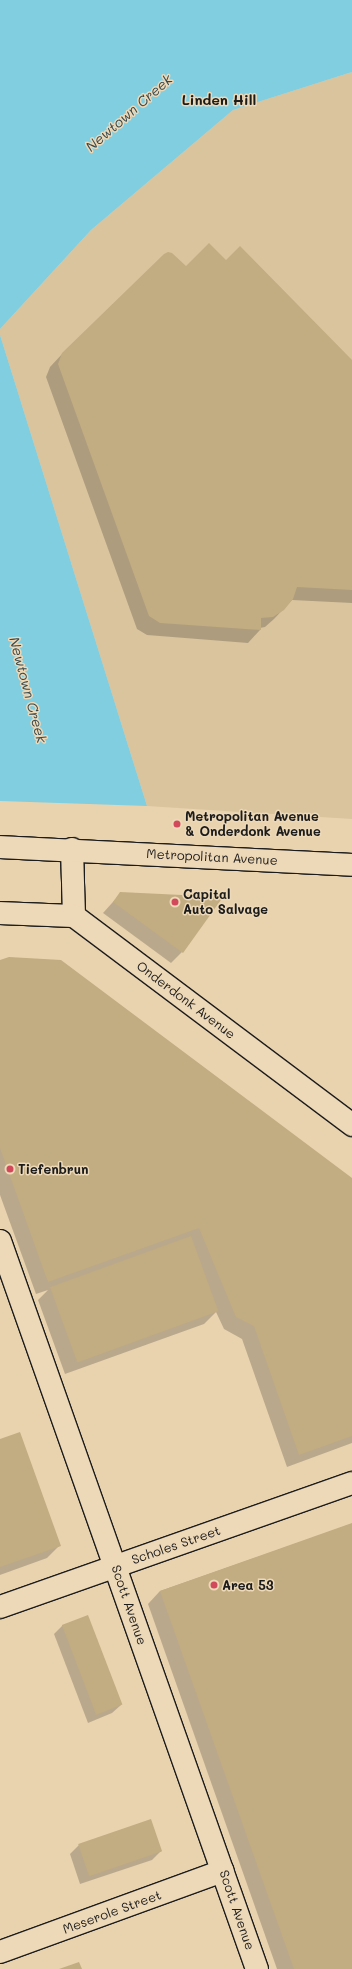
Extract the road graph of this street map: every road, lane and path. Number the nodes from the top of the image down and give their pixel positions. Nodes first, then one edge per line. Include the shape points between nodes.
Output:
1 (0, 847) edge
2 (72, 850) junction
3 (0, 859) edge
4 (352, 865) edge
5 (0, 913) edge
6 (74, 916) junction
7 (352, 1125) edge
8 (0, 1241) edge
9 (352, 1483) edge
10 (115, 1566) junction
11 (0, 1607) edge
12 (223, 1872) junction
13 (0, 1952) edge
14 (257, 1969) edge

1 - 2 street, Metropolitan Avenue
2 - 3 street, Metropolitan Avenue
2 - 4 street, Metropolitan Avenue
2 - 6 street
5 - 6 street
6 - 7 street, Onderdonk Avenue
8 - 10 street, Scott Avenue
9 - 10 street, Scholes Street
10 - 11 street, Scholes Street
10 - 12 street, Scott Avenue
12 - 13 street, Meserole Street
12 - 14 street, Scott Avenue

